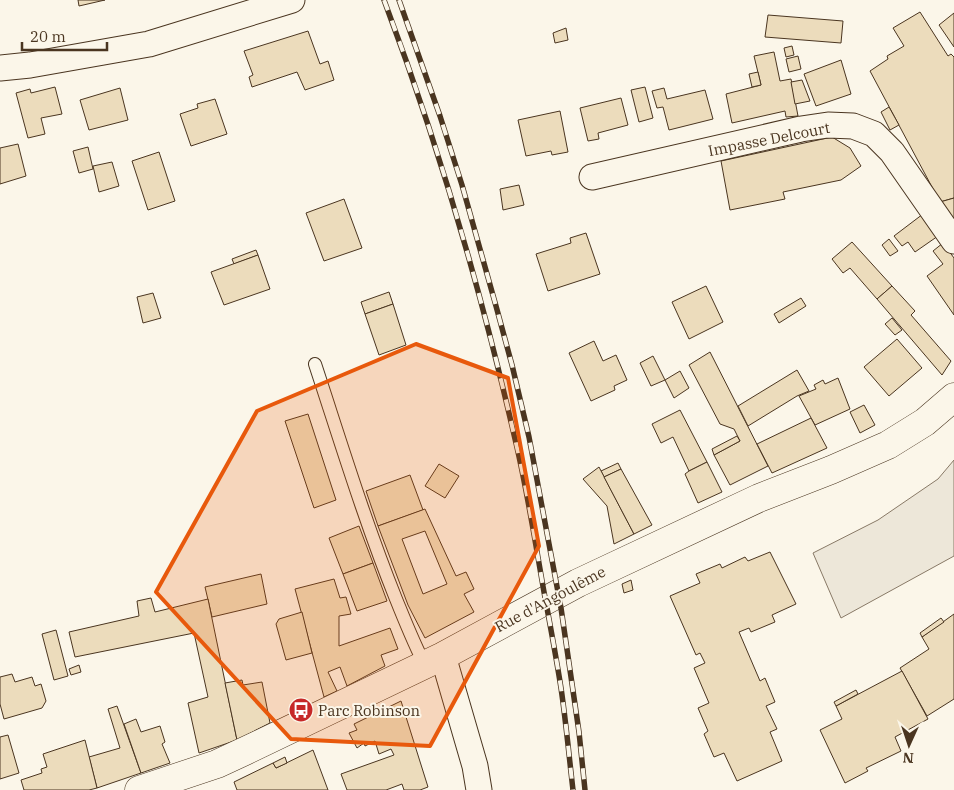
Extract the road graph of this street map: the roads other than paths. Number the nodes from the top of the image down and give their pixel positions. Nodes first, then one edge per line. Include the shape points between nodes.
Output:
1 (292, 0) edge
2 (0, 68) edge
3 (592, 177) dead end
4 (954, 241) edge
5 (315, 364) dead end
6 (954, 397) edge
7 (434, 661) junction
8 (139, 790) edge
9 (479, 790) edge

1 - 2 street via 148,44
3 - 4 street, Impasse Delcourt via 801,130 828,125 852,126 874,134 892,152
5 - 7 lane via 392,588 417,650
6 - 7 street, Rue d'Angoulême via 925,422 888,445 759,498 578,583
7 - 8 street, Rue d'Angoulême via 217,764
7 - 9 street via 474,766

